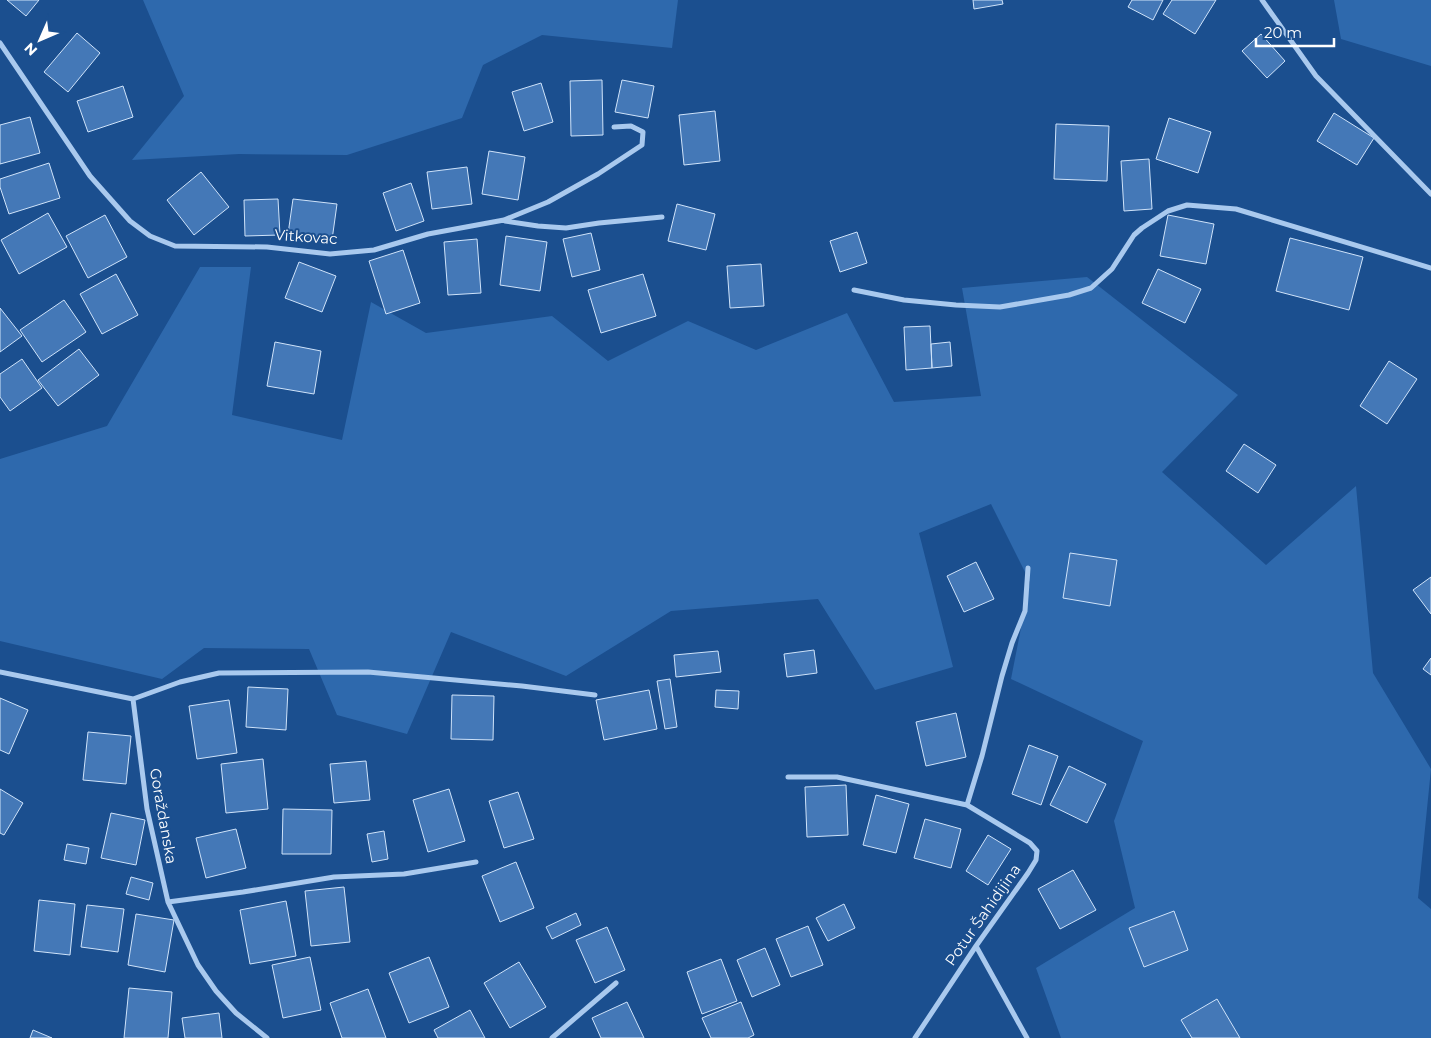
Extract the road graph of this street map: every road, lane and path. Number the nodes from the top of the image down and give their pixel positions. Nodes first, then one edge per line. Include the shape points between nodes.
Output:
1 (1262, 0) edge
2 (0, 43) edge
3 (614, 128) dead end
4 (1431, 194) edge
5 (662, 217) dead end
6 (504, 220) junction
7 (1431, 268) edge
8 (854, 290) dead end
9 (1028, 568) dead end
10 (0, 672) edge
11 (595, 695) dead end
12 (133, 699) junction
13 (788, 777) dead end
14 (967, 805) junction
15 (476, 862) dead end
16 (168, 902) junction
17 (976, 946) junction
18 (616, 983) dead end
19 (267, 1038) edge
20 (552, 1038) edge
21 (915, 1038) edge
22 (1028, 1038) edge

1 - 4 street via 1316,76
2 - 6 street, Vitkovac via 90,176 130,221 150,236 175,246 267,247 330,254 374,250 428,234
3 - 6 street, Vitkovac via 631,126 643,132 642,145 548,202
5 - 6 street via 566,228
7 - 8 street via 1236,209 1187,205 1151,221 1134,235 1112,269 1091,288 1069,295 1000,307 904,300
9 - 14 street via 1024,611 1002,676
10 - 12 street
11 - 12 street via 368,672 219,673 180,682
12 - 16 street, Goraždanska via 147,809
13 - 14 street, Potur Šahidijina via 837,777
14 - 17 street, Potur Šahidijina via 1030,843 1036,851 1036,860
15 - 16 street via 404,874 334,877
16 - 19 street, Goraždanska via 198,965 216,991 236,1013
17 - 21 street, Potur Šahidijina
17 - 22 street
18 - 20 street

